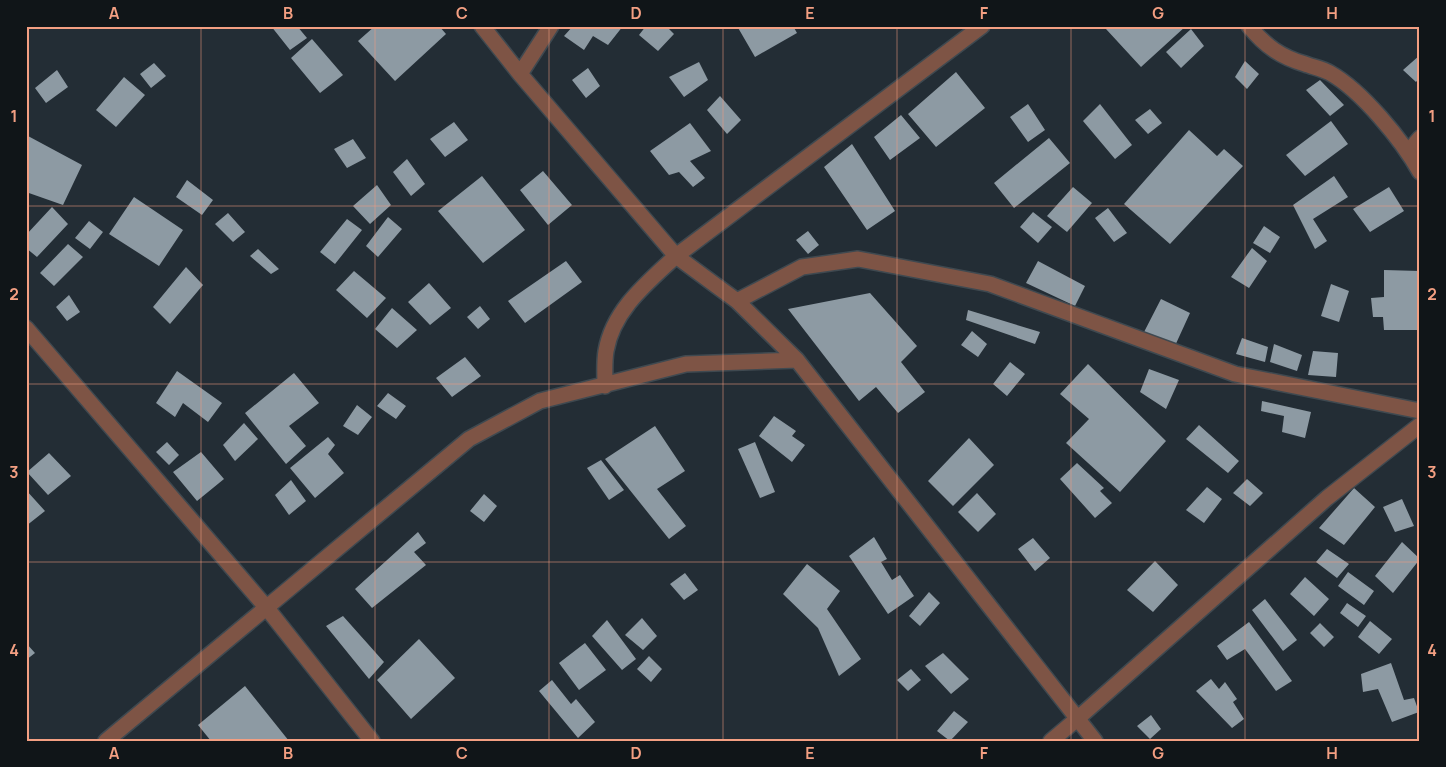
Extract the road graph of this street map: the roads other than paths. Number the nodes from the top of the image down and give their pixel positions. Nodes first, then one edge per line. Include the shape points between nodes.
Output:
1 (482, 26) edge
2 (551, 26) edge
3 (982, 26) edge
4 (1249, 26) edge
5 (520, 74) junction
6 (1420, 138) edge
7 (1408, 152) junction
8 (1420, 172) edge
9 (676, 256) junction
10 (737, 301) junction
11 (26, 328) edge
12 (797, 360) junction
13 (605, 386) junction
14 (1420, 411) edge
15 (1420, 425) edge
16 (266, 607) junction
17 (1077, 719) junction
18 (106, 741) edge
19 (372, 741) edge
20 (1051, 741) edge
21 (1095, 741) edge

1 - 5 street
2 - 5 street
3 - 9 street
4 - 7 street via 1273,51 1329,72 1351,87
5 - 9 street
6 - 7 street
7 - 8 street
9 - 10 street
9 - 13 street via 622,312 606,352
10 - 12 street
10 - 14 street via 802,267 858,259 990,284 1235,374
11 - 16 street
12 - 13 street via 686,364
12 - 17 street
13 - 16 street via 540,401 469,439
15 - 17 street via 1327,498
16 - 18 street
16 - 19 street
17 - 20 street
17 - 21 street

